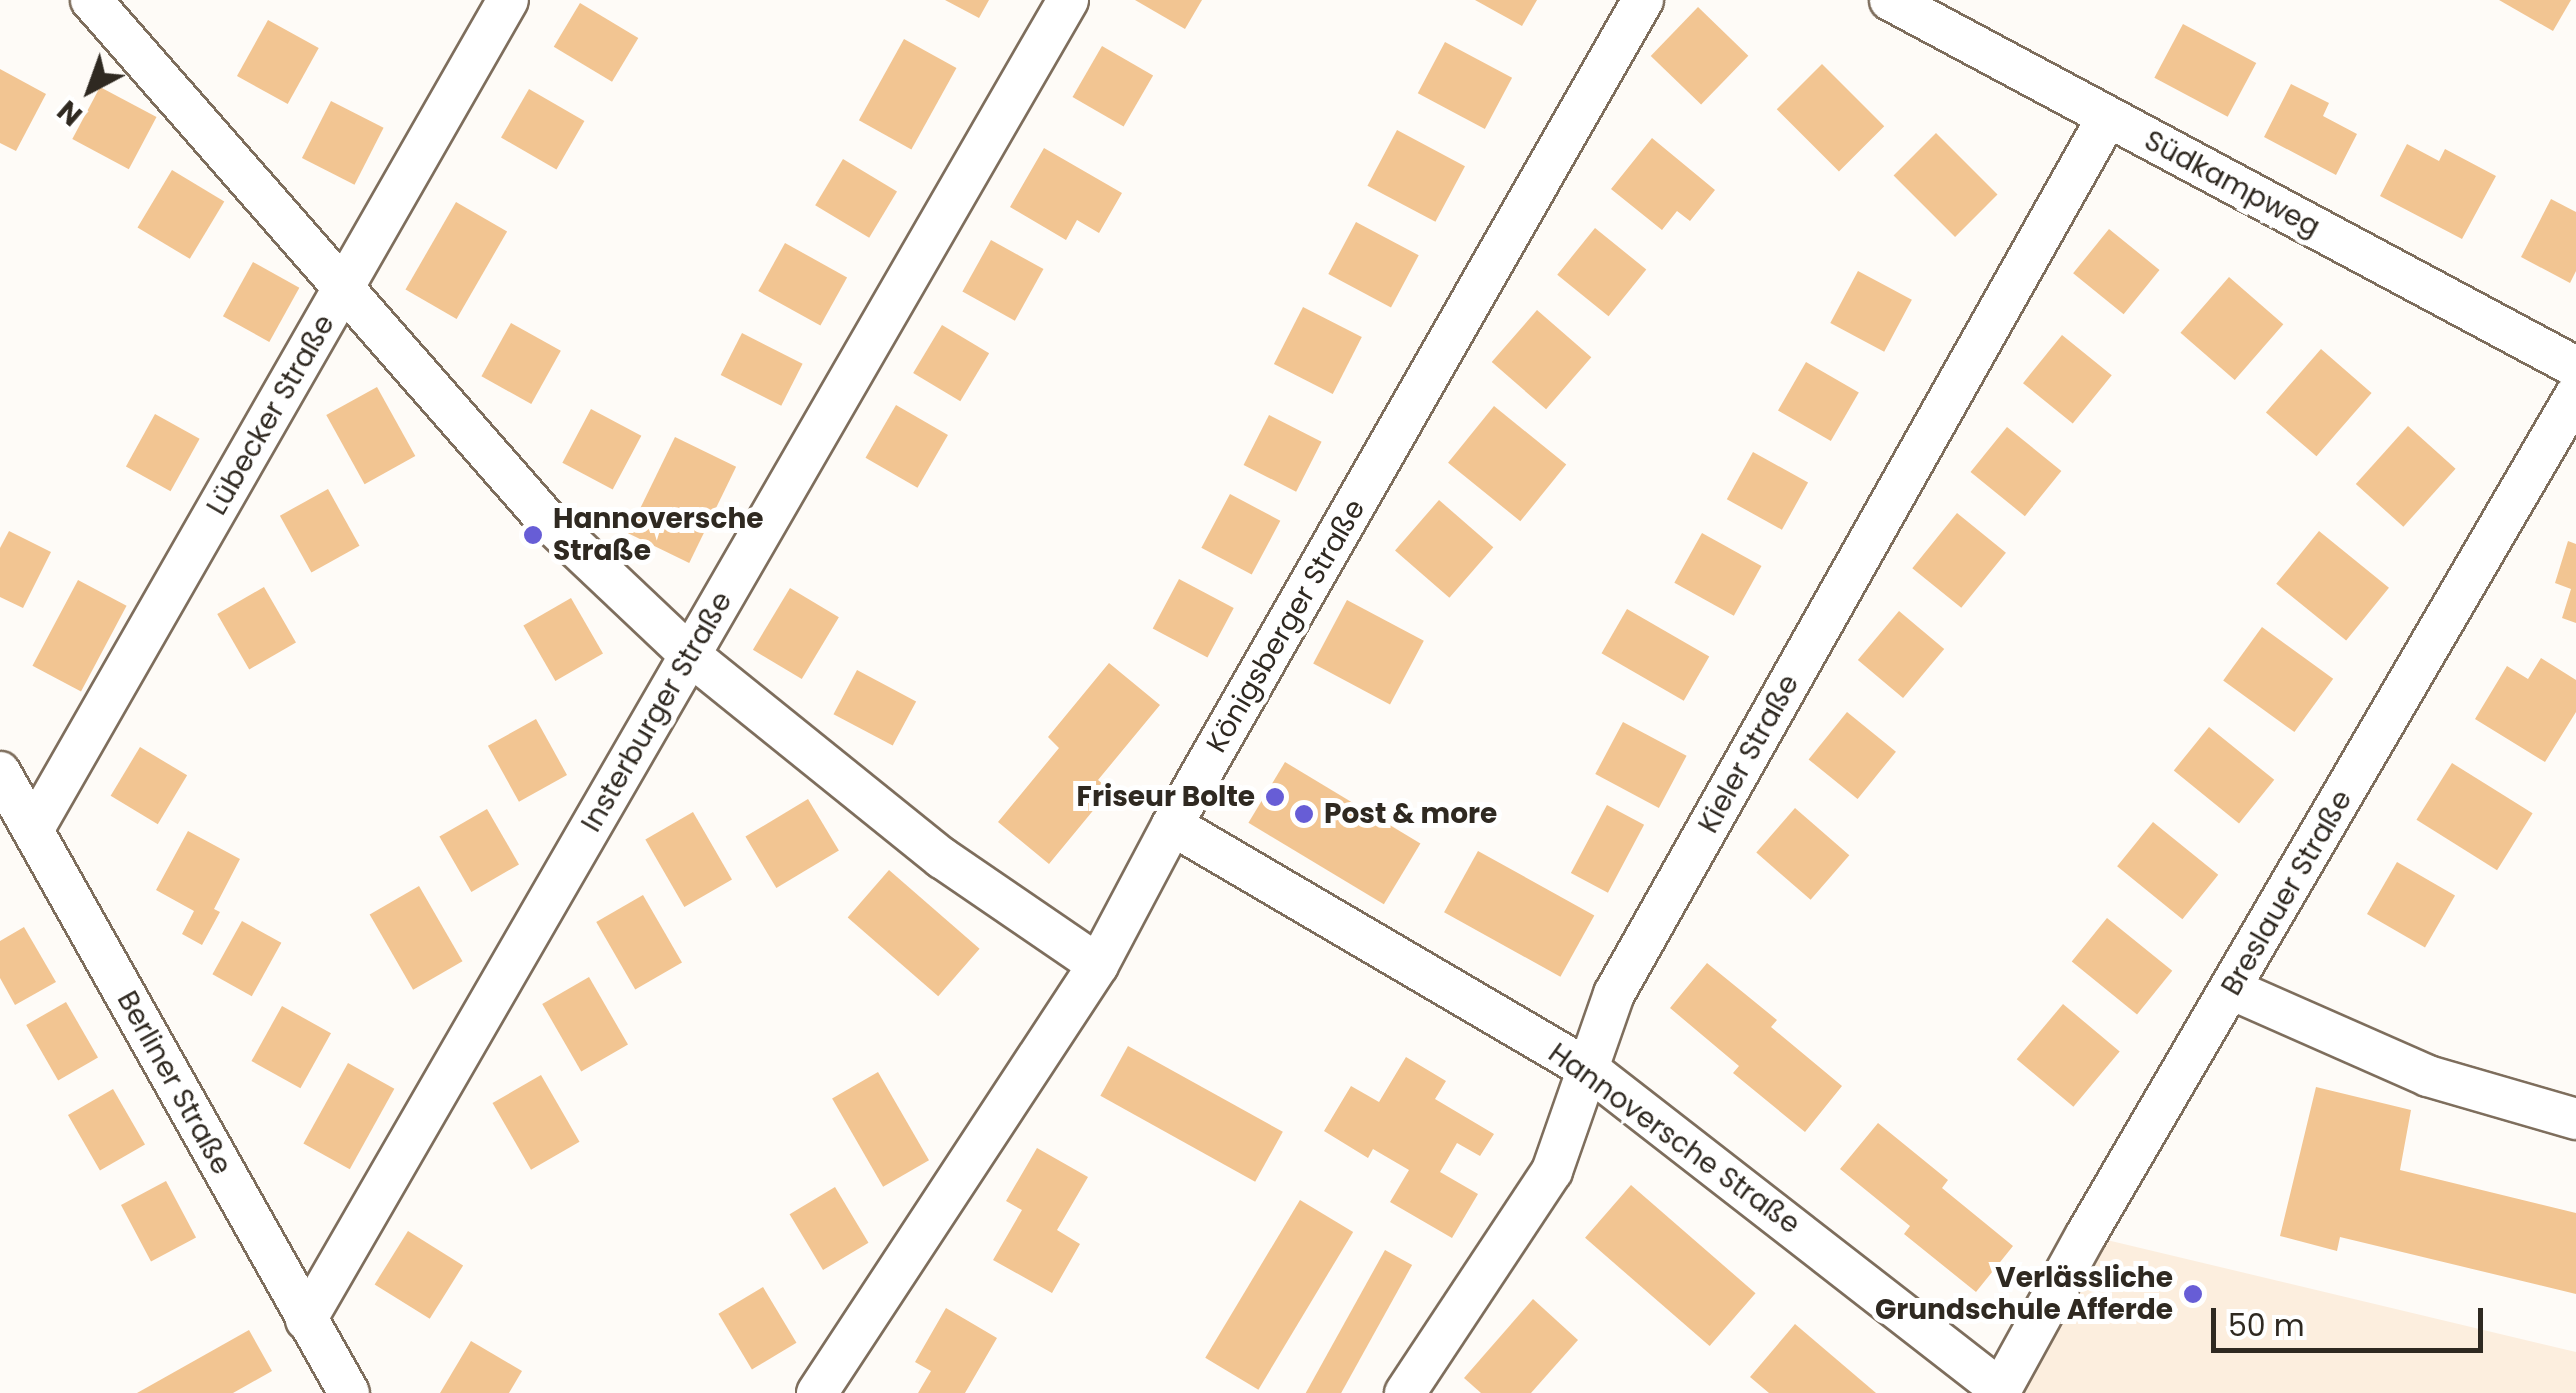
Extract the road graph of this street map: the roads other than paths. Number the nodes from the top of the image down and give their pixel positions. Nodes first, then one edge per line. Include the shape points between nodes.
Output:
1 (91, 0) edge
2 (508, 0) edge
3 (1068, 0) edge
4 (1642, 0) edge
5 (1890, 0) edge
6 (2107, 118) junction
7 (345, 287) junction
8 (2576, 367) edge
9 (2576, 394) edge
10 (690, 655) junction
11 (0, 772) edge
12 (1172, 825) junction
13 (33, 830) junction
14 (1098, 964) junction
15 (2231, 989) junction
16 (1586, 1068) junction
17 (2576, 1120) edge
18 (306, 1320) junction
19 (2000, 1392) edge
20 (349, 1393) edge
21 (817, 1393) edge
22 (1405, 1393) edge

1 - 7 street
2 - 7 street, Lübecker Straße
3 - 10 street, Insterburger Straße
4 - 12 street, Königsberger Straße
5 - 6 street, Südkampweg
6 - 8 street, Südkampweg
6 - 16 street, Kieler Straße via 1614,994
7 - 10 street via 545,518
7 - 13 street, Lübecker Straße
9 - 15 street, Breslauer Straße
10 - 14 street via 942,858
10 - 18 street, Insterburger Straße
11 - 13 street, Berliner Straße
12 - 14 street, Königsberger Straße
12 - 16 street, Hannoversche Straße
13 - 18 street, Berliner Straße
14 - 21 street, Königsberger Straße
15 - 17 street via 2428,1076
15 - 19 street, Breslauer Straße
16 - 19 street, Hannoversche Straße
16 - 22 street, Kieler Straße via 1552,1171
18 - 20 street, Berliner Straße

